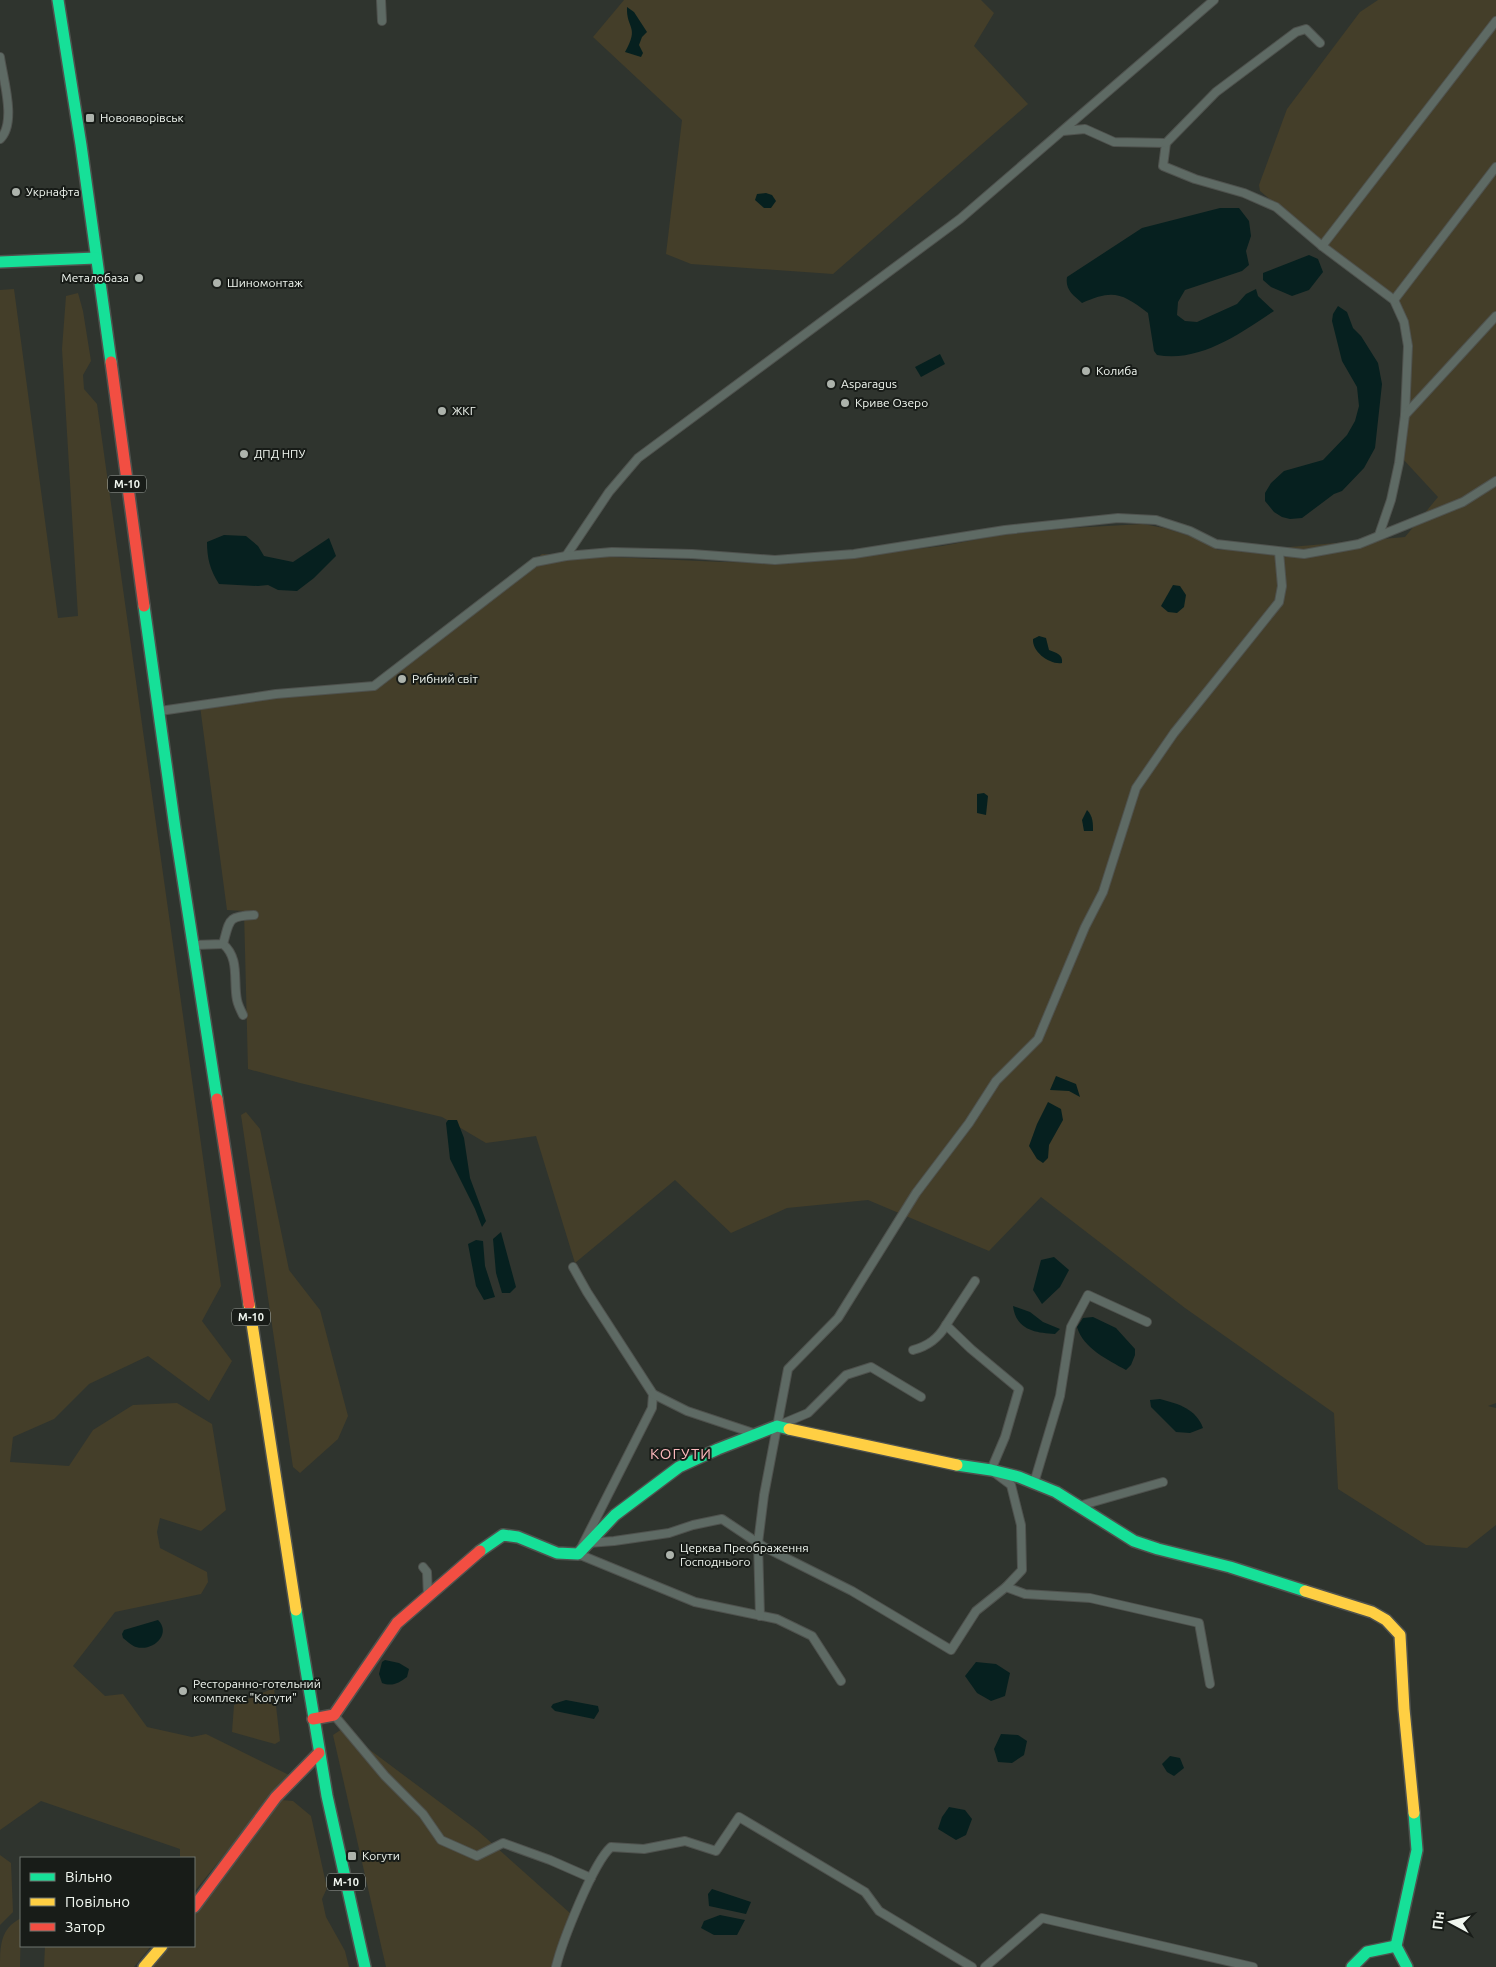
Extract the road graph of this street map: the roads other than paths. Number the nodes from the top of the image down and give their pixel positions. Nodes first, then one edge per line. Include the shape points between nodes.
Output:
1 (58, 0) edge
2 (381, 0) edge
3 (1214, 0) edge
4 (382, 21) dead end
5 (1496, 22) edge
6 (1320, 43) dead end
7 (0, 57) edge
8 (1062, 131) junction
9 (0, 139) edge
10 (1166, 143) junction
11 (1496, 167) edge
12 (1322, 246) junction
13 (96, 258) junction
14 (0, 262) edge
15 (1394, 300) junction
16 (1496, 316) edge
17 (1406, 415) junction
18 (1496, 481) edge
19 (1379, 535) junction
20 (1279, 552) junction
21 (566, 556) junction
22 (160, 711) junction
23 (254, 915) dead end
24 (223, 944) junction
25 (194, 945) junction
26 (243, 1015) dead end
27 (573, 1267) dead end
28 (975, 1281) dead end
29 (1147, 1322) dead end
30 (946, 1325) junction
31 (912, 1350) dead end
32 (654, 1394) junction
33 (921, 1397) dead end
34 (777, 1426) junction
35 (756, 1434) junction
36 (991, 1470) junction
37 (1163, 1482) dead end
38 (1034, 1483) junction
39 (1079, 1506) junction
40 (588, 1542) junction
41 (758, 1543) junction
42 (578, 1554) junction
43 (423, 1567) dead end
44 (1006, 1587) junction
45 (428, 1596) junction
46 (760, 1616) junction
47 (840, 1681) dead end
48 (1210, 1684) dead end
49 (334, 1715) junction
50 (313, 1719) junction
51 (319, 1753) junction
52 (591, 1878) junction
53 (195, 1906) edge
54 (1396, 1946) junction
55 (161, 1947) edge
56 (144, 1967) edge
57 (365, 1967) edge
58 (556, 1967) edge
59 (972, 1967) edge
60 (985, 1967) edge
61 (1253, 1967) edge
62 (1352, 1967) edge
63 (1407, 1967) edge

1 - 13 main road, М-10
2 - 4 street
3 - 8 street
5 - 12 street
6 - 10 street via 1306,29 1296,32 1216,92
7 - 9 street via 9,117 5,134
8 - 10 street via 1085,129 1114,142
8 - 21 street via 963,221 638,458 609,492
10 - 12 street via 1163,166 1276,207
11 - 15 street
12 - 15 street
13 - 14 main road
13 - 22 main road, М-10
15 - 17 street via 1404,322 1408,346
16 - 17 street
17 - 19 street via 1391,500
18 - 19 street via 1463,502
19 - 20 street via 1359,544 1304,554
20 - 21 street via 1216,544 1156,520 1118,518 1005,530 854,554 775,560 612,552
20 - 34 street via 1282,586 1279,602 1174,733 1136,788 1103,892 1038,1039 996,1081 916,1193 838,1318 788,1369
21 - 22 street via 535,562 374,686 276,694
22 - 25 main road, М-10
23 - 24 street via 237,916 230,922
24 - 25 street
24 - 26 street via 231,950 237,1001
25 - 50 main road, М-10
27 - 32 street
28 - 30 street
29 - 38 street via 1088,1296 1071,1327 1060,1396
30 - 31 street via 938,1338
30 - 36 street via 1019,1389 1006,1437
32 - 35 street via 687,1411
32 - 42 street via 652,1408
33 - 34 street via 870,1367 846,1375 808,1413
34 - 35 main road
34 - 36 main road via 940,1463
34 - 41 street
35 - 40 main road via 679,1467 615,1515
36 - 38 main road
36 - 44 street via 1011,1485 1022,1525 1022,1570
37 - 39 street
38 - 39 main road
39 - 54 main road via 1134,1541 1230,1567 1372,1612 1386,1620 1400,1635 1417,1850
40 - 41 street via 614,1542 669,1533 722,1519
40 - 42 main road
41 - 44 street via 852,1591 951,1650 976,1611
41 - 46 street
42 - 45 main road via 557,1553 518,1537 503,1535
42 - 46 street via 695,1602
43 - 45 street via 427,1572
44 - 48 street via 1025,1594 1090,1598 1199,1623
45 - 49 main road via 397,1623
46 - 47 street via 777,1619 812,1636
49 - 50 main road
49 - 52 street via 385,1776 423,1814 441,1840 477,1856 503,1843
50 - 51 main road, М-10
51 - 53 main road via 276,1797
51 - 57 main road, М-10
52 - 58 street via 561,1945
52 - 59 street via 611,1847 644,1848 685,1841 716,1851 739,1817 865,1892 879,1911
54 - 62 main road via 1367,1952
54 - 63 main road
55 - 56 main road
60 - 61 street via 1042,1918

